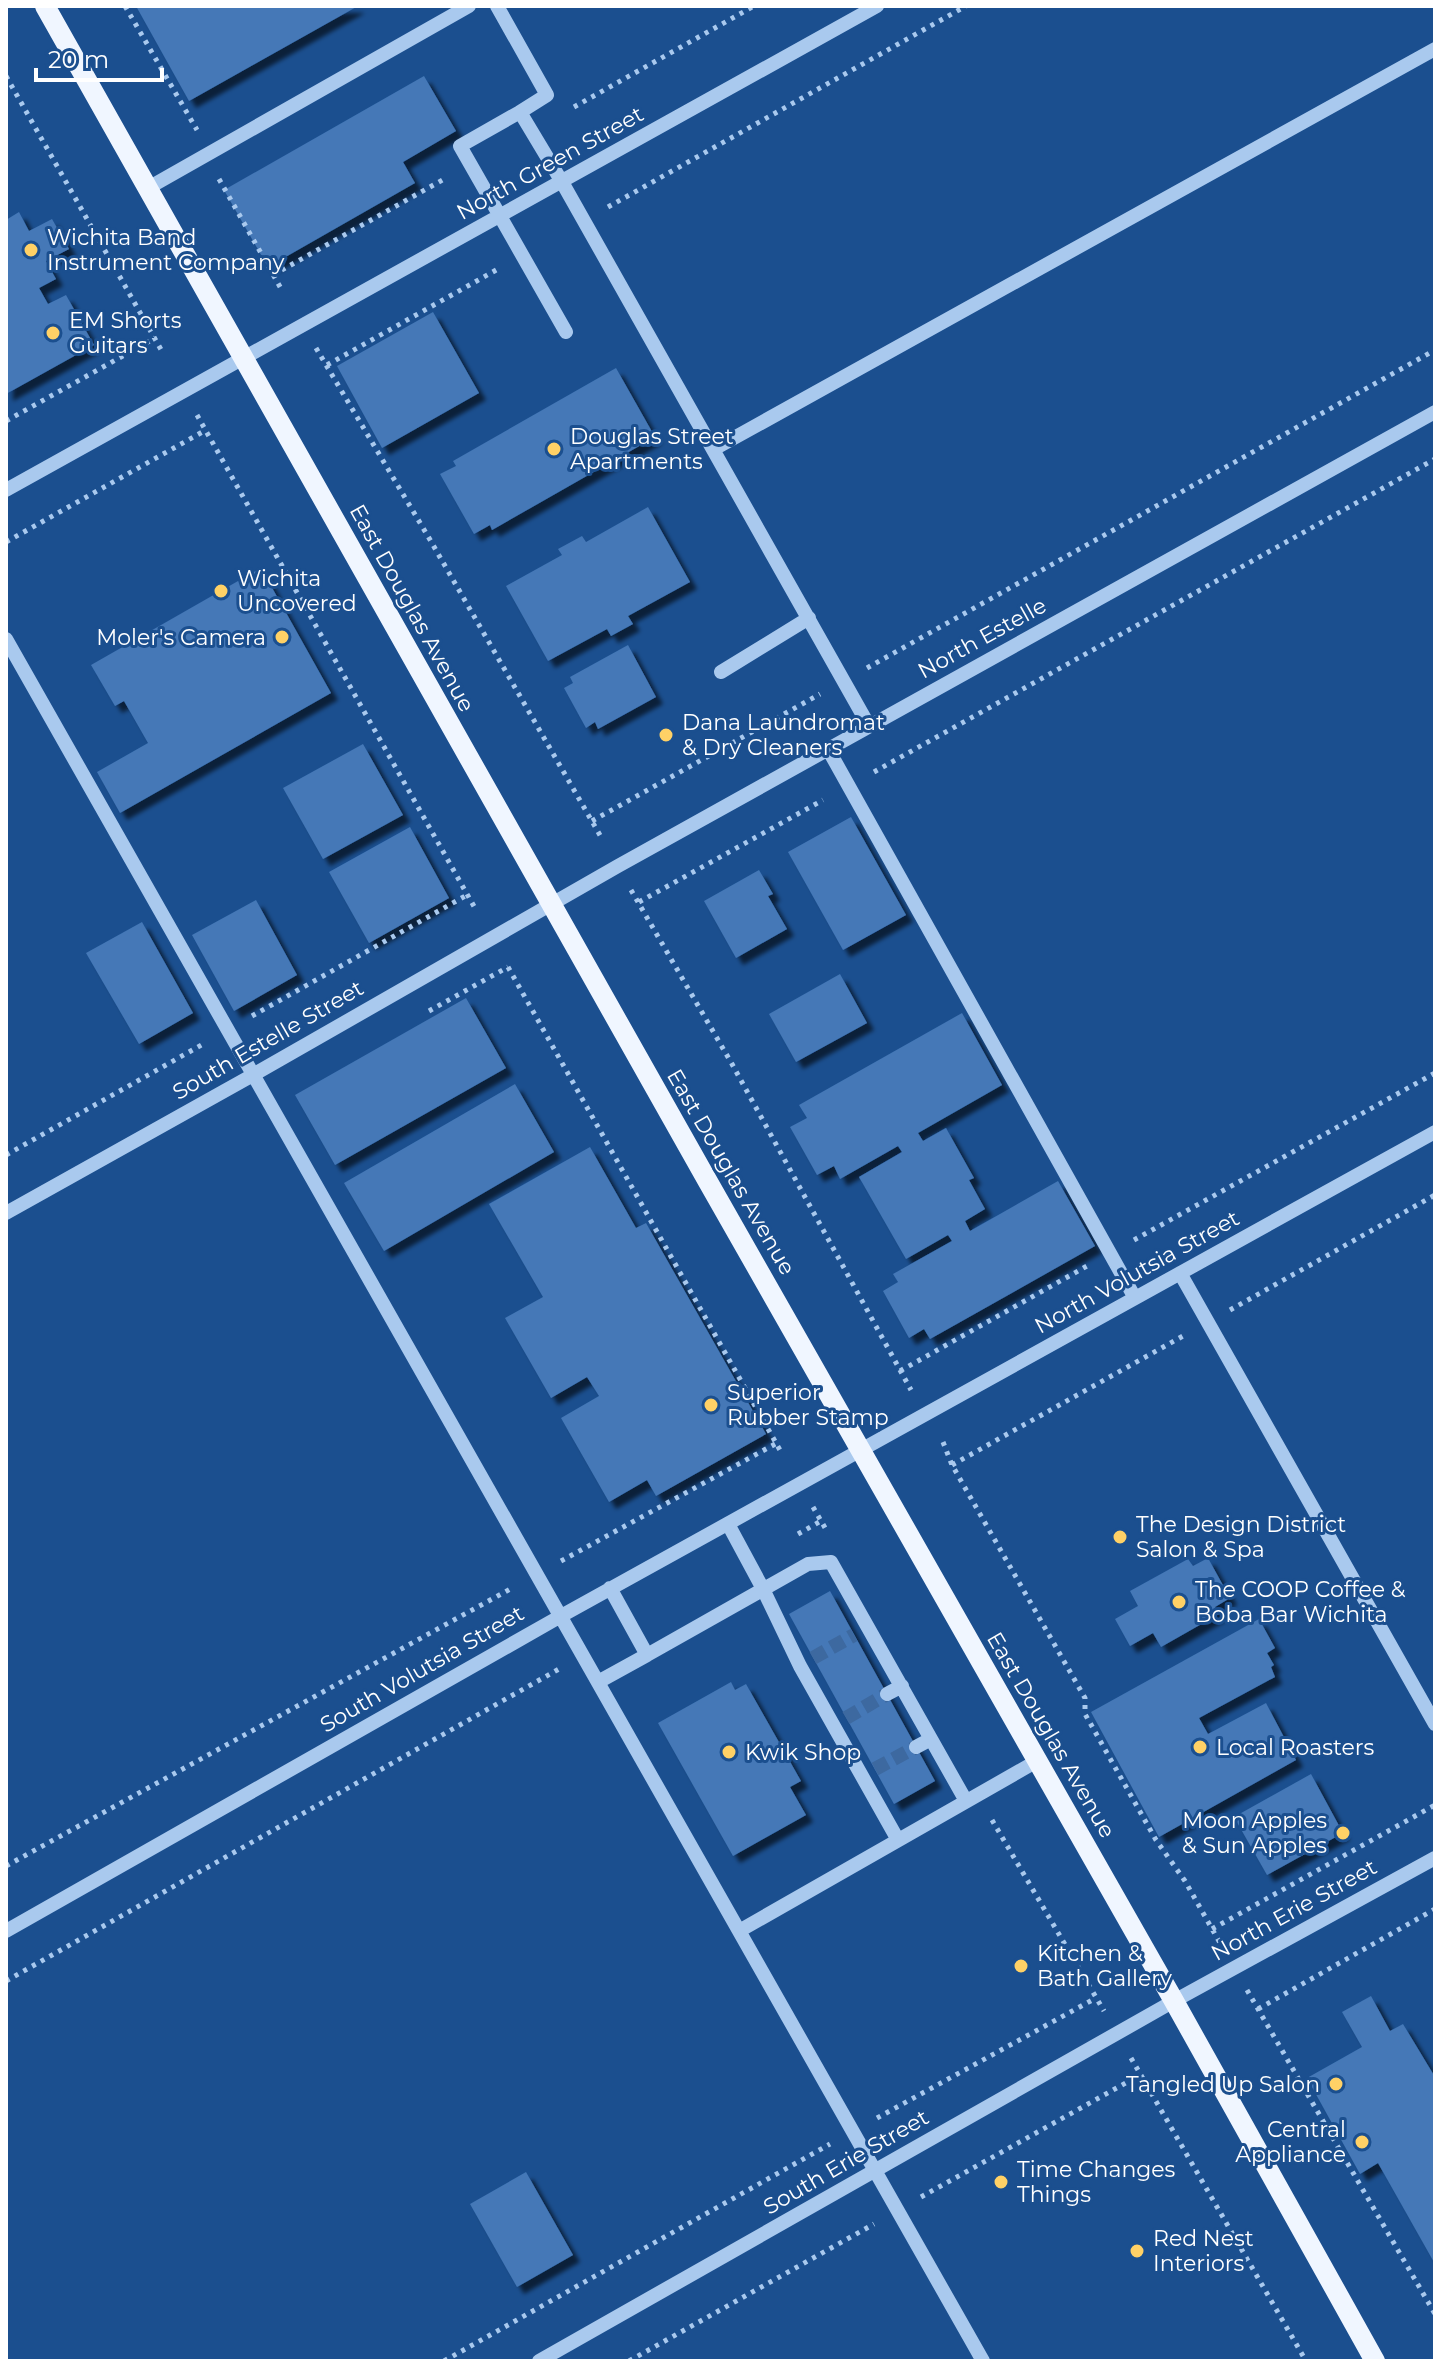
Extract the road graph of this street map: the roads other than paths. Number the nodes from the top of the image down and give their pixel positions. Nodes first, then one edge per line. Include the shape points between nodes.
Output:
1 (45, 6) edge
2 (469, 6) edge
3 (497, 6) edge
4 (877, 6) edge
5 (1435, 49) edge
6 (520, 112) junction
7 (562, 182) junction
8 (148, 188) junction
9 (501, 215) junction
10 (566, 332) dead end
11 (244, 358) junction
12 (1435, 412) edge
13 (714, 449) junction
14 (6, 490) edge
15 (809, 618) junction
16 (6, 639) edge
17 (721, 672) dead end
18 (869, 726) junction
19 (828, 749) junction
20 (551, 903) junction
21 (253, 1075) junction
22 (1435, 1132) edge
23 (6, 1213) edge
24 (1180, 1273) junction
25 (1135, 1298) junction
26 (861, 1450) junction
27 (728, 1524) junction
28 (610, 1588) junction
29 (763, 1589) junction
30 (561, 1616) junction
31 (868, 1627) junction
32 (854, 1635) tunnel mouth
33 (647, 1655) junction
34 (598, 1682) junction
35 (902, 1686) junction
36 (887, 1694) tunnel mouth
37 (1435, 1724) edge
38 (931, 1739) junction
39 (916, 1747) tunnel mouth
40 (1037, 1761) junction
41 (972, 1798) junction
42 (898, 1840) junction
43 (1435, 1858) edge
44 (6, 1931) edge
45 (739, 1931) junction
46 (1174, 2001) junction
47 (875, 2171) junction
48 (539, 2361) edge
49 (983, 2361) edge
50 (1375, 2361) edge

1 - 8 main road, East Douglas Avenue
2 - 8 street
3 - 6 street via 547,95
4 - 7 street, North Green Street
5 - 13 street
6 - 7 street
6 - 9 street via 460,146
7 - 9 street, North Green Street
7 - 13 street
8 - 11 main road, East Douglas Avenue
9 - 10 street
9 - 11 street, North Green Street
11 - 14 street, North Green Street
11 - 20 main road, East Douglas Avenue
12 - 18 street, North Estelle
13 - 15 street
15 - 17 street
15 - 18 street
16 - 21 street
18 - 19 street, North Estelle
19 - 20 street, North Estelle
19 - 25 street
20 - 21 street, South Estelle Street
20 - 26 main road, East Douglas Avenue
21 - 23 street, South Estelle Street
21 - 30 street
22 - 24 street, North Volutsia Street
24 - 25 street, North Volutsia Street
24 - 37 street
25 - 26 street, North Volutsia Street
26 - 27 street, South Volutsia Street
26 - 40 main road, East Douglas Avenue
27 - 28 street, South Volutsia Street
27 - 29 street
28 - 30 street, South Volutsia Street
28 - 33 street
29 - 31 street via 808,1564 831,1562
29 - 33 street
29 - 42 street via 869,1773
30 - 34 street
30 - 44 street, South Volutsia Street
31 - 32 street
31 - 35 street
33 - 34 street
34 - 45 street
35 - 36 street
35 - 38 street
38 - 39 street
38 - 41 street
40 - 41 street
40 - 46 main road, East Douglas Avenue
41 - 42 street
42 - 45 street
43 - 46 street, North Erie Street
45 - 47 street
46 - 47 street, South Erie Street
46 - 50 main road, East Douglas Avenue
47 - 48 street, South Erie Street
47 - 49 street

